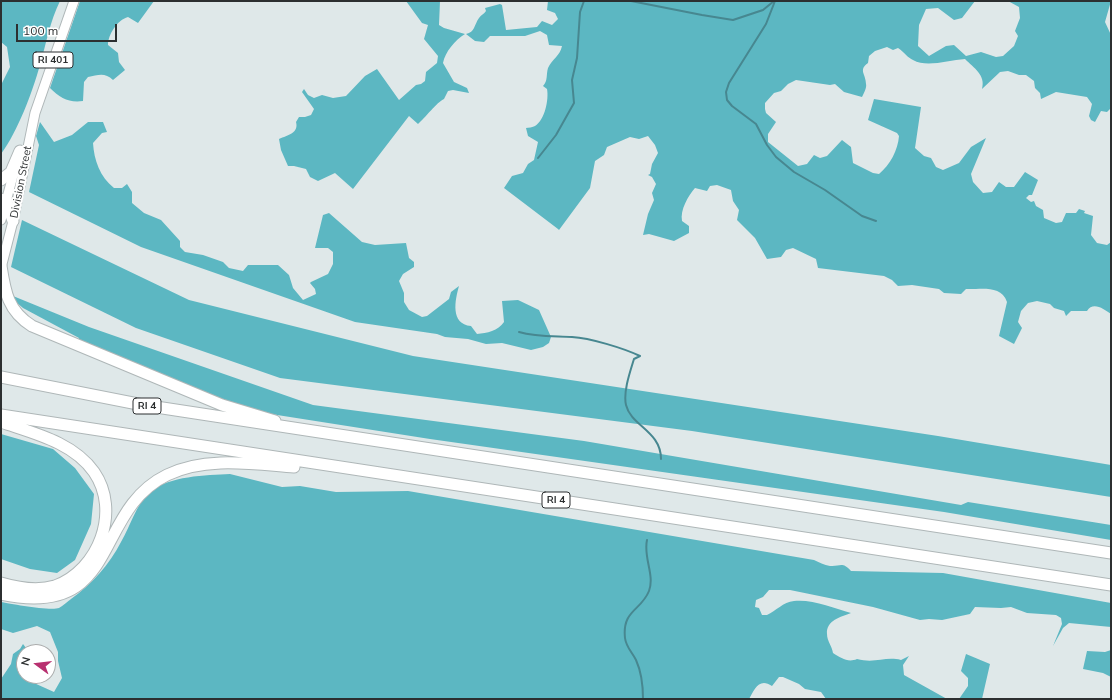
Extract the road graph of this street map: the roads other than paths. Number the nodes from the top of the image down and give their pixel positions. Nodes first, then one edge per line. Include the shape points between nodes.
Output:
1 (74, 1) edge
2 (33, 120) junction
3 (20, 151) junction
4 (1, 180) edge
5 (3, 200) edge
6 (1, 220) edge
7 (13, 222) junction
8 (1, 267) edge
9 (1, 377) edge
10 (1, 415) edge
11 (1, 422) edge
12 (294, 429) junction
13 (391, 475) junction
14 (1111, 553) edge
15 (1, 583) edge
16 (1111, 585) edge
17 (1, 594) edge

1 - 2 main road, Division Street / RI 401
2 - 3 main road, Division Street / RI 401
2 - 7 main road, Division Street / RI 401
3 - 4 highway via 11,172
3 - 5 main road, Division Street / RI 401
5 - 6 main road, Division Street / RI 401
5 - 7 highway
7 - 8 main road, Division Street / RI 401
8 - 12 highway via 9,301 22,320 32,326 222,405 266,417
9 - 12 highway, RI 4 via 143,406
10 - 13 highway, RI 4
11 - 15 highway via 40,435 75,454 93,471 100,484 106,512 99,544 93,556 76,575 54,586 41,588
12 - 14 highway, RI 4
13 - 16 highway, RI 4
13 - 17 highway via 250,464 212,464 180,469 157,480 141,493 100,562 84,581 63,594 51,597 20,598

